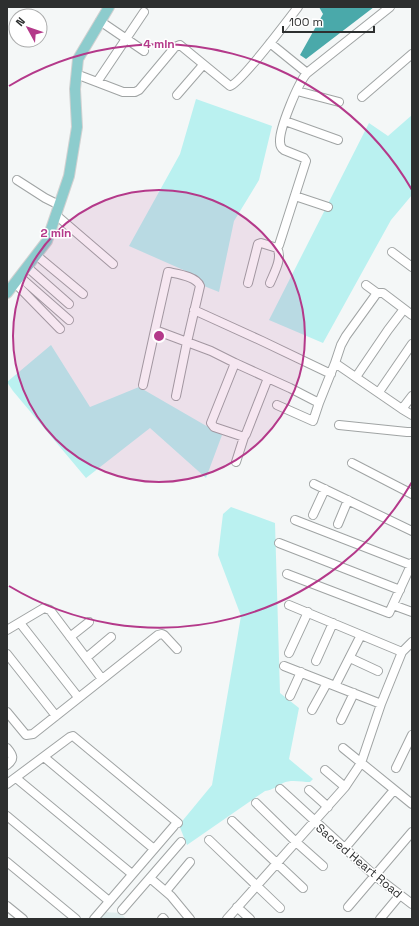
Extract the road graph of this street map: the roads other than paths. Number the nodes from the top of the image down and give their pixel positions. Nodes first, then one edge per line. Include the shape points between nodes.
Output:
1 (109, 7) edge
2 (298, 7) edge
3 (390, 7) edge
4 (144, 12) dead end
5 (100, 21) junction
6 (126, 38) junction
7 (270, 43) junction
8 (144, 51) dead end
9 (412, 54) edge
10 (203, 65) junction
11 (307, 73) junction
12 (76, 74) junction
13 (97, 82) junction
14 (297, 91) junction
15 (178, 95) dead end
16 (362, 97) dead end
17 (339, 102) dead end
18 (285, 120) junction
19 (338, 140) dead end
20 (17, 180) dead end
21 (295, 196) junction
22 (328, 207) dead end
23 (57, 210) junction
24 (277, 248) junction
25 (392, 252) dead end
26 (36, 255) junction
27 (113, 264) dead end
28 (27, 267) junction
29 (412, 268) edge
30 (18, 280) junction
31 (248, 283) dead end
32 (270, 283) dead end
33 (366, 285) dead end
34 (7, 293) edge
35 (377, 293) junction
36 (82, 294) dead end
37 (69, 304) dead end
38 (404, 309) junction
39 (194, 310) junction
40 (412, 315) edge
41 (69, 320) dead end
42 (60, 329) dead end
43 (155, 330) junction
44 (187, 342) junction
45 (412, 344) edge
46 (335, 363) junction
47 (235, 364) junction
48 (331, 374) junction
49 (356, 377) junction
50 (268, 378) junction
51 (142, 385) dead end
52 (379, 392) junction
53 (176, 396) dead end
54 (412, 396) edge
55 (319, 403) junction
56 (277, 405) dead end
57 (402, 409) junction
58 (412, 415) edge
59 (340, 425) dead end
60 (412, 432) edge
61 (244, 437) junction
62 (236, 462) dead end
63 (352, 463) dead end
64 (314, 484) dead end
65 (324, 489) junction
66 (412, 494) edge
67 (348, 500) junction
68 (313, 515) dead end
69 (294, 520) dead end
70 (338, 524) dead end
71 (412, 531) edge
72 (279, 543) dead end
73 (412, 564) edge
74 (287, 574) dead end
75 (400, 590) junction
76 (289, 605) dead end
77 (393, 605) junction
78 (308, 612) junction
79 (412, 612) edge
80 (89, 622) dead end
81 (20, 623) junction
82 (333, 623) junction
83 (7, 630) edge
84 (361, 635) junction
85 (70, 637) junction
86 (111, 637) dead end
87 (411, 645) edge
88 (177, 649) dead end
89 (402, 652) junction
90 (289, 653) dead end
91 (7, 654) edge
92 (86, 658) junction
93 (350, 658) junction
94 (316, 661) dead end
95 (284, 666) dead end
96 (378, 671) dead end
97 (300, 672) junction
98 (102, 679) junction
99 (327, 683) junction
100 (336, 686) junction
101 (354, 693) junction
102 (290, 696) dead end
103 (78, 697) junction
104 (381, 704) junction
105 (312, 710) dead end
106 (7, 712) edge
107 (56, 716) junction
108 (341, 720) dead end
109 (412, 735) edge
110 (7, 748) edge
111 (342, 748) dead end
112 (44, 757) junction
113 (361, 763) junction
114 (7, 765) edge
115 (396, 768) dead end
116 (325, 770) dead end
117 (16, 778) junction
118 (7, 784) edge
119 (345, 787) junction
120 (280, 789) dead end
121 (309, 790) dead end
122 (394, 790) junction
123 (256, 804) dead end
124 (412, 804) edge
125 (328, 807) junction
126 (7, 816) edge
127 (232, 821) dead end
128 (315, 821) junction
129 (412, 832) edge
130 (209, 840) dead end
131 (181, 842) dead end
132 (296, 842) junction
133 (345, 848) junction
134 (154, 849) junction
135 (7, 862) edge
136 (190, 862) dead end
137 (276, 863) junction
138 (323, 866) dead end
139 (132, 874) junction
140 (374, 875) junction
141 (150, 878) junction
142 (257, 885) junction
143 (303, 888) dead end
144 (166, 891) junction
145 (400, 895) junction
146 (109, 901) junction
147 (412, 904) edge
148 (7, 906) edge
149 (237, 907) junction
150 (348, 907) dead end
151 (280, 908) dead end
152 (122, 910) dead end
153 (23, 919) edge
154 (76, 919) edge
155 (94, 919) edge
156 (190, 919) edge
157 (227, 919) edge
158 (250, 919) edge
159 (380, 919) edge

1 - 5 main road
2 - 7 street
3 - 11 street
4 - 6 street
5 - 6 street
5 - 12 main road via 78,60
6 - 8 street
6 - 13 street
7 - 10 street via 230,86
7 - 11 street
9 - 16 street
10 - 13 street via 184,47 178,46 135,92 124,92
10 - 15 street
11 - 14 street
12 - 13 street
12 - 23 main road via 77,127 69,176
14 - 17 street
14 - 18 street
18 - 19 street
18 - 21 street via 281,148 306,161
20 - 23 street via 45,198
21 - 22 street
21 - 24 street
23 - 26 main road via 46,241
23 - 27 street
24 - 31 street via 258,244
24 - 32 street via 279,258
25 - 29 street
26 - 28 main road
26 - 36 street
28 - 30 main road
28 - 37 street
30 - 34 main road
30 - 41 street
30 - 42 street
33 - 35 street
35 - 38 street via 383,293
35 - 46 street via 346,336
38 - 40 street
38 - 49 street
39 - 43 street via 200,286 198,282 168,272
39 - 44 street
39 - 48 street
43 - 44 street
43 - 51 street
44 - 47 street
44 - 53 street
45 - 52 street
46 - 48 street
46 - 49 street
47 - 50 street
47 - 61 street via 211,422 214,427
48 - 55 street
49 - 52 street
50 - 55 street
50 - 61 street
52 - 57 street
54 - 57 street
55 - 56 street via 313,421
57 - 58 street
59 - 60 street
61 - 62 street
63 - 66 street
64 - 65 street
65 - 67 street
65 - 68 street
67 - 70 street
67 - 71 street
69 - 73 street
72 - 75 street
73 - 75 street
74 - 77 street via 389,613
75 - 77 street
76 - 78 street
77 - 79 street
78 - 82 street
78 - 90 street
80 - 85 street
81 - 83 street
81 - 85 street via 44,608 50,610
81 - 103 street
82 - 84 street
82 - 94 street
84 - 89 street
84 - 93 street
85 - 92 street
86 - 92 street
87 - 89 street
88 - 98 street via 160,634
89 - 104 street
91 - 107 street
92 - 98 street
93 - 96 street
93 - 100 street
95 - 97 street
97 - 99 street
97 - 102 street
98 - 103 street
99 - 100 street
99 - 105 street
100 - 101 street
101 - 104 street
101 - 108 street
103 - 107 street
104 - 113 street
106 - 107 street via 26,735 33,734
109 - 115 street
110 - 114 street via 13,758
111 - 113 street
112 - 117 street
112 - 134 street
112 - 134 street via 70,737 75,737 176,824
113 - 119 street
113 - 122 street
116 - 119 street
117 - 118 street
117 - 139 street
119 - 125 street
120 - 128 street
121 - 125 street
122 - 124 street
122 - 133 street
123 - 132 street
125 - 128 street
126 - 146 street
127 - 137 street
128 - 132 street, Sacred Heart Road
128 - 133 street, Sacred Heart Road
129 - 140 street
130 - 142 street
131 - 141 street
132 - 137 street, Sacred Heart Road
132 - 138 street
133 - 140 street, Sacred Heart Road
134 - 139 street
135 - 154 street
136 - 144 street
137 - 142 street, Sacred Heart Road
137 - 143 street
139 - 146 street
140 - 145 street, Sacred Heart Road
140 - 150 street
141 - 144 street
141 - 152 street
142 - 149 street, Sacred Heart Road
142 - 151 street
144 - 156 street
145 - 147 street, Sacred Heart Road
145 - 159 street
146 - 155 street
148 - 153 street
149 - 157 street, Sacred Heart Road
149 - 158 street

